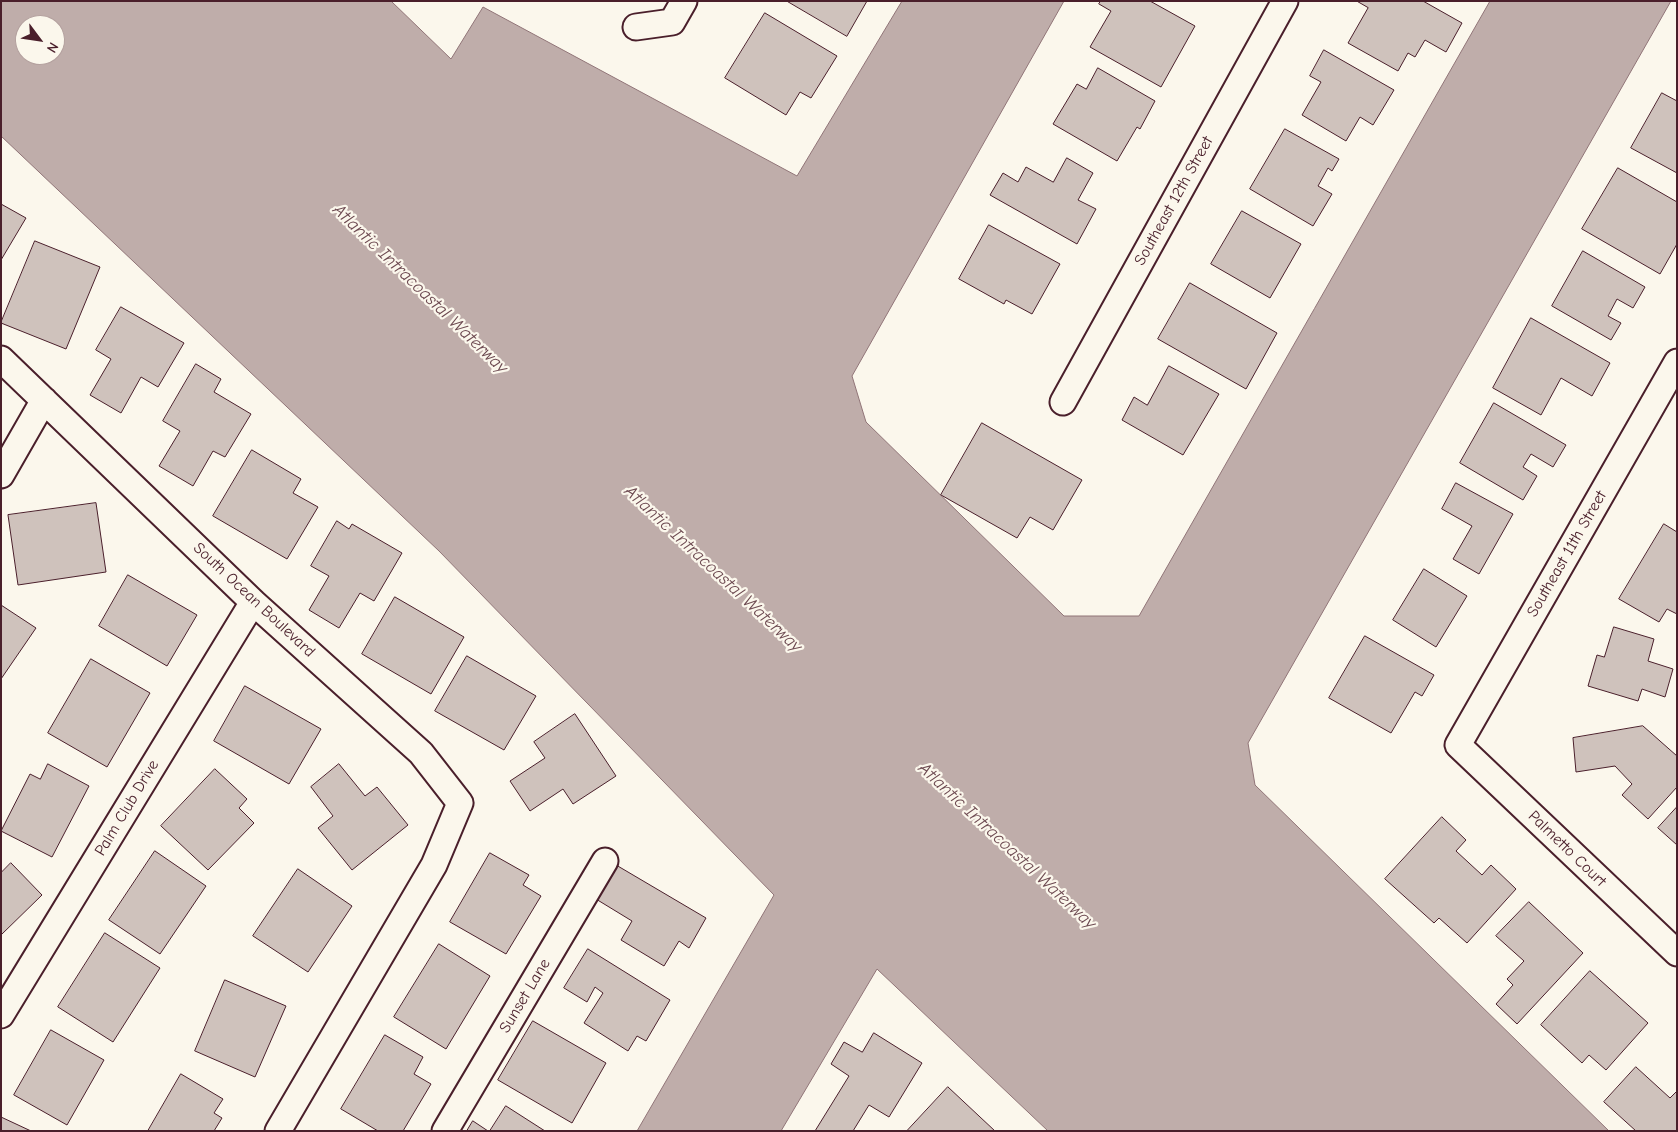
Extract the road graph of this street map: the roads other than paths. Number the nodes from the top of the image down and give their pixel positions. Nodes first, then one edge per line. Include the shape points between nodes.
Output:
1 (684, 1) edge
2 (1285, 1) edge
3 (636, 27) dead end
4 (1, 359) edge
5 (1677, 362) edge
6 (44, 400) junction
7 (1063, 402) dead end
8 (1, 475) edge
9 (253, 602) junction
10 (1458, 745) joint
11 (605, 861) dead end
12 (1677, 953) edge
13 (1, 1015) edge
14 (278, 1131) edge
15 (445, 1131) edge

1 - 3 street via 672,22
2 - 7 street, Southeast 12th Street
4 - 6 street, South Ocean Boulevard
5 - 10 street, Southeast 11th Street
6 - 8 street
6 - 9 street, South Ocean Boulevard
9 - 13 street, Palm Club Drive
9 - 14 street, South Ocean Boulevard via 421,753 460,802 434,865
10 - 12 street, Palmetto Court
11 - 15 street, Sunset Lane

